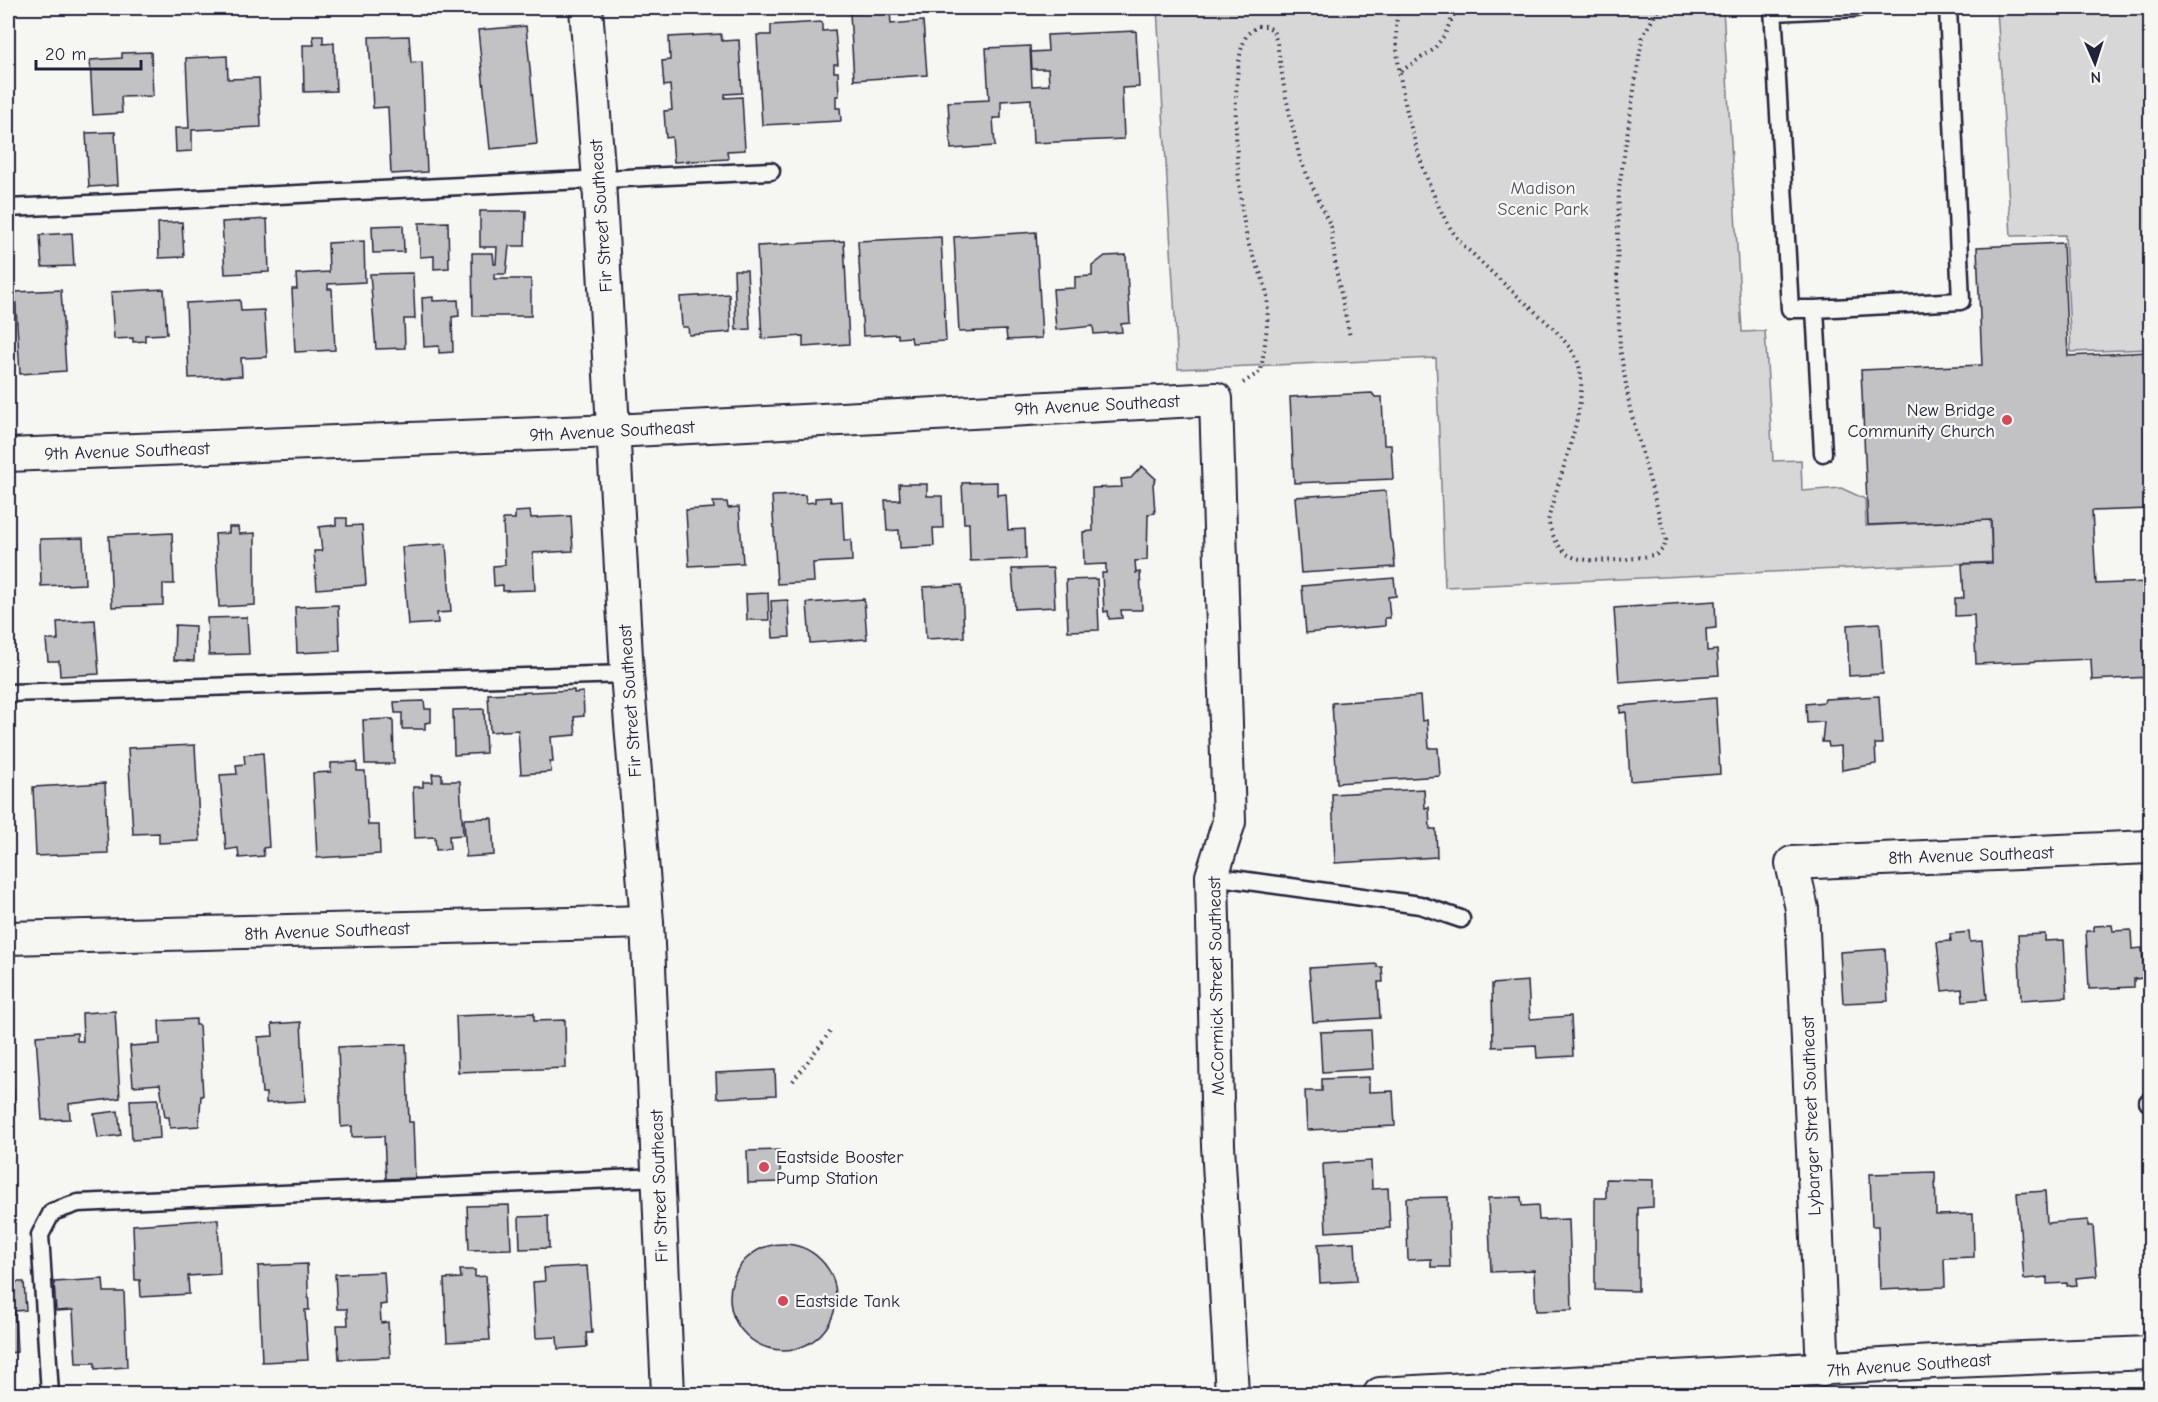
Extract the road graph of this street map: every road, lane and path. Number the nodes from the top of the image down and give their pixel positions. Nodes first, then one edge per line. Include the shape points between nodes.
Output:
1 (586, 8) edge
2 (1398, 8) edge
3 (1457, 8) edge
4 (1659, 8) edge
5 (1857, 8) edge
6 (1948, 8) edge
7 (1774, 10) edge
8 (1401, 71) junction
9 (771, 171) dead end
10 (600, 181) junction
11 (8, 208) edge
12 (1815, 309) junction
13 (1350, 338) dead end
14 (1216, 399) junction
15 (614, 431) junction
16 (1823, 453) dead end
17 (8, 456) edge
18 (627, 674) junction
19 (8, 693) edge
20 (2151, 847) edge
21 (1792, 863) joint
22 (1212, 876) junction
23 (1461, 919) dead end
24 (647, 922) junction
25 (8, 938) edge
26 (830, 1032) dead end
27 (793, 1081) dead end
28 (660, 1177) junction
29 (2151, 1353) edge
30 (1823, 1370) junction
31 (50, 1395) edge
32 (668, 1395) edge
33 (1232, 1395) edge
34 (1380, 1395) edge

1 - 10 street, Fir Street Southeast
2 - 8 path via 1395,24
3 - 8 path via 1433,50
4 - 8 path via 1642,38 1619,188 1617,263 1620,348 1630,409 1666,540 1657,554 1582,560 1568,554 1555,541 1548,521 1582,390 1579,365 1556,331 1456,238 1431,190 1412,132
5 - 7 lane
6 - 12 lane via 1962,301
7 - 12 lane via 1790,309
9 - 10 lane
10 - 11 lane
10 - 15 street, Fir Street Southeast
12 - 16 lane
13 - 14 path via 1330,227 1300,159 1277,43 1273,30 1258,26 1246,36 1236,97 1242,213 1266,290 1261,371
14 - 15 street, 9th Avenue Southeast
14 - 22 street, McCormick Street Southeast via 1229,822
15 - 17 street, 9th Avenue Southeast
15 - 18 street, Fir Street Southeast
18 - 19 lane
18 - 24 street, Fir Street Southeast
20 - 21 street, 8th Avenue Southeast
21 - 30 street, Lybarger Street Southeast via 1802,909
22 - 23 lane via 1420,905
22 - 33 street, McCormick Street Southeast via 1218,1145
24 - 25 street, 8th Avenue Southeast
24 - 28 street, Fir Street Southeast
26 - 27 path
28 - 31 lane via 78,1203 52,1212 40,1235
28 - 32 street, Fir Street Southeast
29 - 30 street, 7th Avenue Southeast
30 - 34 street, 7th Avenue Southeast

